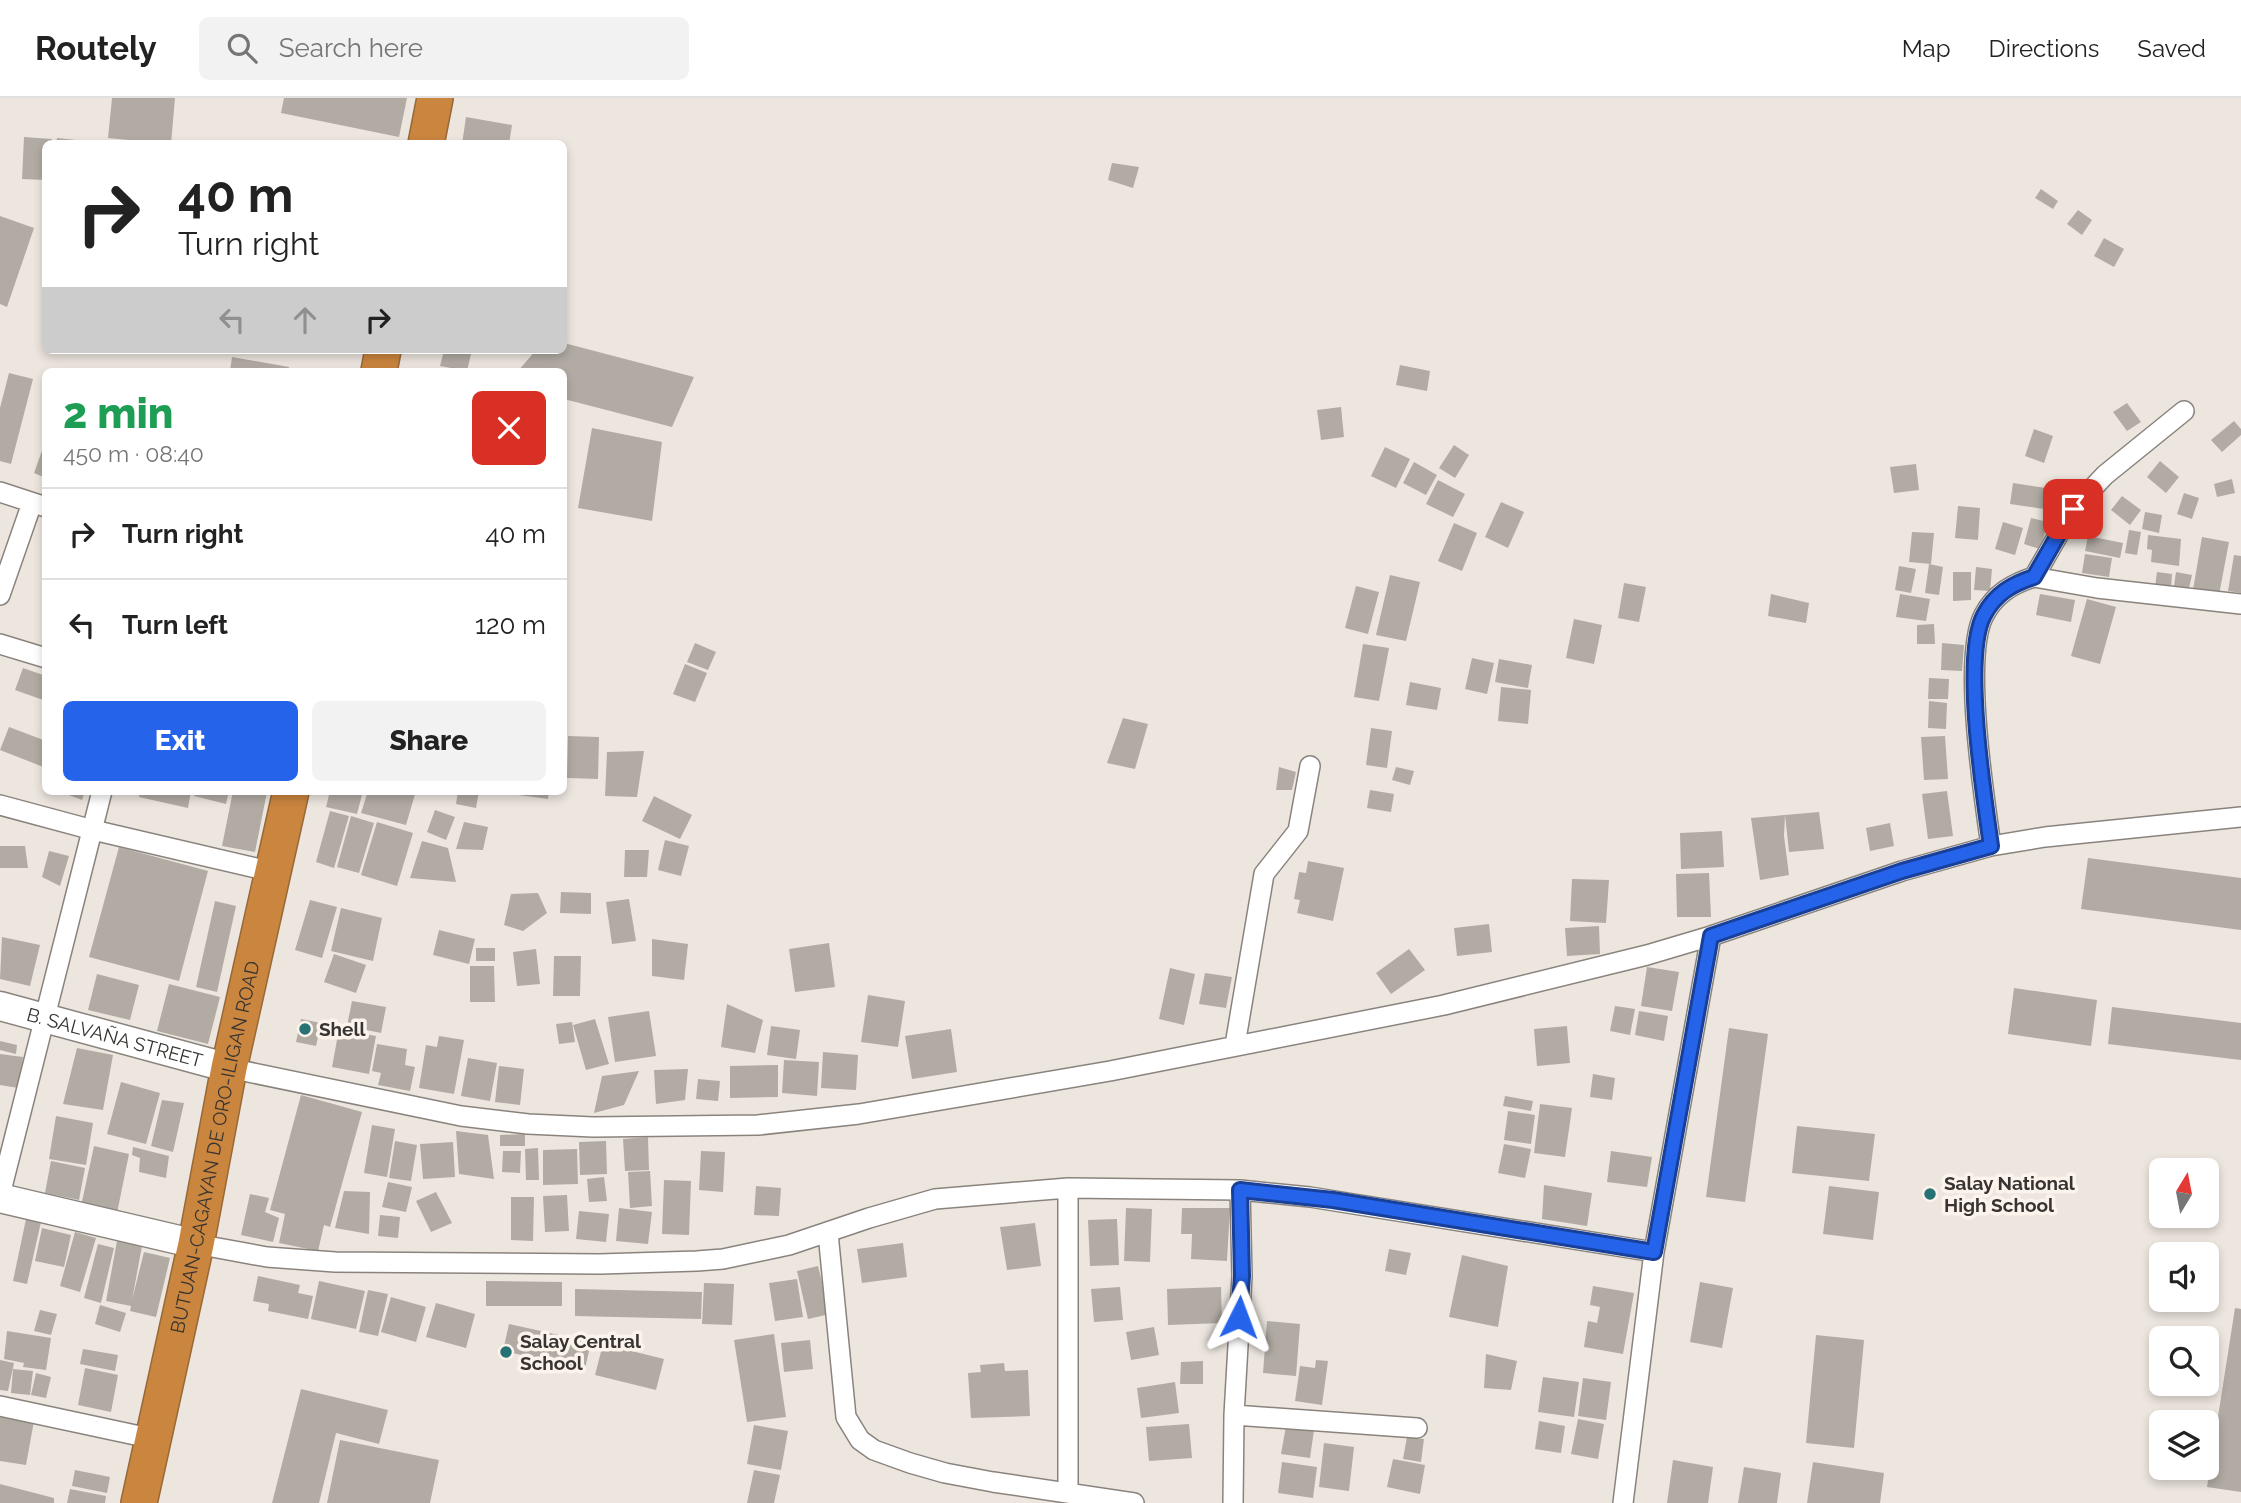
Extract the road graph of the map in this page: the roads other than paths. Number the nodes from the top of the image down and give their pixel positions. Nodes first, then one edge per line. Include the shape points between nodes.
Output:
1 (435, 98) edge
2 (427, 140) edge
3 (2184, 411) dead end
4 (0, 492) edge
5 (39, 505) edge
6 (2034, 577) junction
7 (0, 595) edge
8 (2241, 604) edge
9 (0, 644) edge
10 (42, 657) edge
11 (1310, 766) dead end
12 (101, 795) edge
13 (290, 795) edge
14 (0, 805) edge
15 (2241, 817) edge
16 (93, 830) junction
17 (1991, 846) junction
18 (273, 872) junction
19 (1711, 936) junction
20 (0, 1006) edge
21 (44, 1018) junction
22 (1235, 1045) junction
23 (229, 1068) junction
24 (1068, 1188) junction
25 (1240, 1190) junction
26 (0, 1197) edge
27 (828, 1233) junction
28 (196, 1244) junction
29 (1654, 1252) junction
30 (0, 1406) edge
31 (1234, 1415) junction
32 (1417, 1427) dead end
33 (154, 1439) junction
34 (1068, 1492) junction
35 (139, 1503) edge
36 (1134, 1503) edge
37 (1233, 1503) edge
38 (1623, 1503) edge

1 - 2 highway
3 - 6 street via 2105,475 2073,509
4 - 5 street
5 - 7 street
6 - 8 street
6 - 17 street via 2000,594 1984,615 1975,647 1976,711
9 - 10 street
11 - 22 street via 1298,831 1264,874
12 - 16 street
13 - 18 highway, BUTUAN-CAGAYAN DE ORO-ILIGAN ROAD
14 - 16 street
15 - 17 street
16 - 18 street
16 - 21 street
17 - 19 street
18 - 23 highway, BUTUAN-CAGAYAN DE ORO-ILIGAN ROAD
19 - 22 street via 1444,1005
19 - 29 street
20 - 21 street, B. SALVAÑA STREET
21 - 23 street, B. SALVAÑA STREET
21 - 26 street
22 - 23 street via 1110,1072 873,1112 758,1125 528,1124 449,1114
23 - 28 highway, BUTUAN-CAGAYAN DE ORO-ILIGAN ROAD
24 - 25 street
24 - 27 street via 934,1199
24 - 34 street
25 - 29 street
25 - 31 street via 1242,1276
26 - 28 street
27 - 28 street via 723,1259 600,1264 335,1262 267,1257
27 - 34 street via 846,1417 860,1440 874,1450 945,1473
28 - 33 highway, BUTUAN-CAGAYAN DE ORO-ILIGAN ROAD
29 - 38 street
30 - 33 street
31 - 32 street
31 - 37 street
33 - 35 highway, BUTUAN-CAGAYAN DE ORO-ILIGAN ROAD
34 - 36 street

